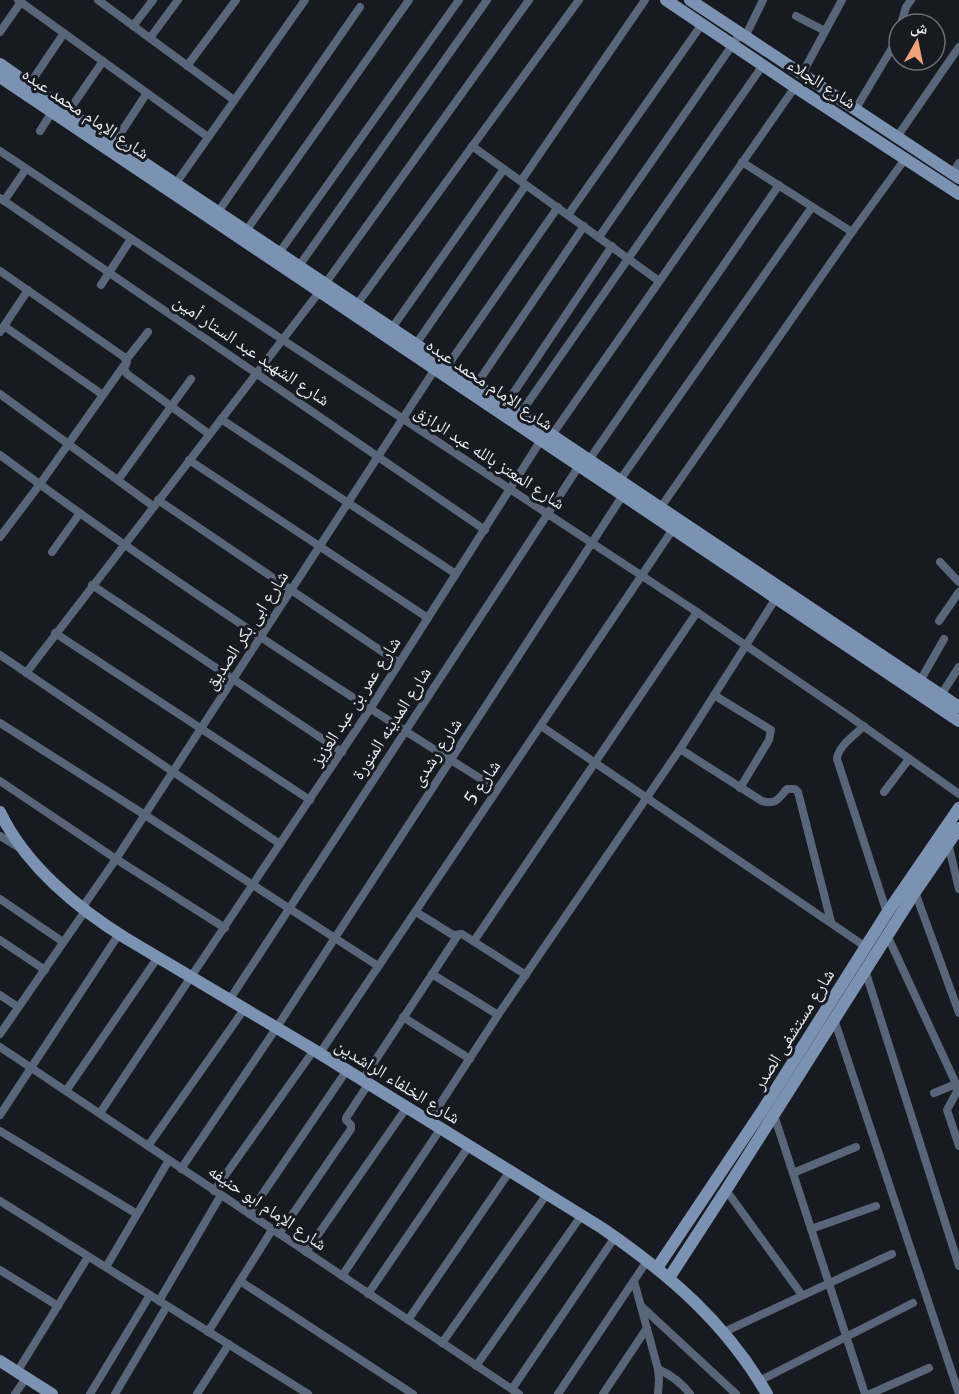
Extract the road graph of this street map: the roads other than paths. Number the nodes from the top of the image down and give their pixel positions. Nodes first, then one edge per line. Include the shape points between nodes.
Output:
1 (98, 0) edge
2 (153, 0) edge
3 (178, 0) edge
4 (236, 0) edge
5 (304, 0) edge
6 (409, 0) edge
7 (459, 0) edge
8 (487, 0) edge
9 (529, 0) edge
10 (579, 0) edge
11 (645, 0) edge
12 (666, 0) edge
13 (690, 0) edge
14 (764, 0) edge
15 (842, 0) edge
16 (19, 1) edge
17 (704, 4) edge
18 (360, 7) dead end
19 (796, 16) dead end
20 (702, 24) junction
21 (133, 26) junction
22 (825, 31) junction
23 (0, 32) edge
24 (63, 33) junction
25 (743, 35) junction
26 (150, 38) junction
27 (733, 45) junction
28 (959, 47) edge
29 (887, 56) edge
30 (103, 61) junction
31 (0, 64) edge
32 (763, 65) junction
33 (187, 66) junction
34 (802, 74) junction
35 (0, 77) edge
36 (29, 85) junction
37 (795, 87) junction
38 (147, 93) junction
39 (234, 100) junction
40 (855, 110) junction
41 (52, 112) junction
42 (68, 112) junction
43 (40, 131) dead end
44 (208, 137) junction
45 (897, 137) junction
46 (114, 142) junction
47 (472, 146) junction
48 (0, 151) edge
49 (928, 158) junction
50 (905, 159) junction
51 (742, 162) junction
52 (26, 169) junction
53 (504, 169) junction
54 (921, 169) junction
55 (957, 172) edge
56 (524, 183) junction
57 (779, 185) junction
58 (173, 187) junction
59 (959, 194) edge
60 (2, 199) edge
61 (558, 207) junction
62 (812, 207) junction
63 (218, 212) junction
64 (568, 215) junction
65 (584, 226) junction
66 (246, 231) junction
67 (852, 232) junction
68 (599, 237) junction
69 (131, 239) junction
70 (612, 246) junction
71 (279, 253) junction
72 (628, 258) junction
73 (299, 266) junction
74 (0, 271) edge
75 (109, 272) junction
76 (659, 281) junction
77 (101, 285) dead end
78 (323, 288) junction
79 (28, 290) junction
80 (354, 309) junction
81 (392, 328) junction
82 (2, 329) edge
83 (148, 332) dead end
84 (283, 340) junction
85 (416, 344) junction
86 (126, 361) junction
87 (442, 367) junction
88 (256, 374) junction
89 (191, 379) dead end
90 (477, 385) junction
91 (0, 394) edge
92 (103, 395) junction
93 (506, 404) junction
94 (171, 407) junction
95 (520, 414) junction
96 (221, 419) junction
97 (402, 419) junction
98 (209, 434) junction
99 (546, 438) junction
100 (68, 444) junction
101 (0, 455) edge
102 (378, 457) junction
103 (189, 460) junction
104 (584, 463) junction
105 (118, 480) junction
106 (620, 480) junction
107 (40, 484) junction
108 (510, 490) junction
109 (623, 495) junction
110 (640, 500) junction
111 (155, 503) junction
112 (348, 503) junction
113 (660, 507) junction
114 (80, 513) junction
115 (548, 515) junction
116 (673, 529) junction
117 (484, 530) junction
118 (0, 537) edge
119 (592, 544) junction
120 (123, 545) junction
121 (320, 546) junction
122 (52, 552) dead end
123 (940, 562) dead end
124 (456, 574) junction
125 (642, 577) junction
126 (959, 582) edge
127 (92, 585) junction
128 (291, 590) junction
129 (959, 592) edge
130 (776, 598) junction
131 (697, 612) junction
132 (428, 618) junction
133 (939, 621) dead end
134 (55, 633) junction
135 (260, 638) junction
136 (944, 639) dead end
137 (746, 645) junction
138 (0, 655) edge
139 (399, 663) junction
140 (959, 667) edge
141 (26, 673) junction
142 (233, 680) junction
143 (920, 681) junction
144 (714, 695) junction
145 (941, 695) junction
146 (959, 707) edge
147 (370, 709) junction
148 (959, 721) edge
149 (0, 723) edge
150 (541, 726) junction
151 (864, 726) junction
152 (201, 729) junction
153 (405, 732) junction
154 (680, 749) junction
155 (342, 752) junction
156 (909, 759) junction
157 (450, 760) junction
158 (595, 762) junction
159 (173, 772) junction
160 (0, 781) edge
161 (740, 788) junction
162 (496, 789) junction
163 (884, 792) dead end
164 (959, 794) edge
165 (647, 798) junction
166 (310, 800) junction
167 (959, 808) edge
168 (0, 812) edge
169 (144, 815) junction
170 (959, 828) edge
171 (1, 838) edge
172 (948, 843) junction
173 (280, 844) junction
174 (26, 852) junction
175 (116, 859) junction
176 (252, 885) junction
177 (959, 889) edge
178 (915, 892) junction
179 (0, 898) edge
180 (84, 909) junction
181 (289, 909) junction
182 (416, 912) junction
183 (887, 913) junction
184 (831, 922) junction
185 (225, 928) junction
186 (120, 934) junction
187 (458, 935) junction
188 (887, 935) junction
189 (334, 938) junction
190 (0, 940) edge
191 (474, 941) junction
192 (63, 942) junction
193 (866, 947) junction
194 (158, 957) junction
195 (378, 966) junction
196 (45, 970) junction
197 (865, 970) junction
198 (432, 974) junction
199 (526, 975) junction
200 (192, 976) junction
201 (0, 995) edge
202 (230, 999) junction
203 (18, 1007) junction
204 (245, 1008) junction
205 (959, 1013) edge
206 (498, 1015) junction
207 (403, 1017) junction
208 (834, 1019) junction
209 (277, 1027) junction
210 (0, 1034) edge
211 (0, 1047) edge
212 (317, 1051) junction
213 (470, 1059) junction
214 (31, 1067) junction
215 (347, 1070) junction
216 (366, 1081) junction
217 (956, 1084) junction
218 (66, 1091) junction
219 (934, 1092) dead end
220 (407, 1107) junction
221 (99, 1113) junction
222 (0, 1115) edge
223 (774, 1115) junction
224 (429, 1121) junction
225 (441, 1128) junction
226 (0, 1131) edge
227 (148, 1146) junction
228 (469, 1146) junction
229 (959, 1146) edge
230 (856, 1147) dead end
231 (170, 1160) junction
232 (182, 1169) junction
233 (510, 1171) junction
234 (793, 1173) junction
235 (726, 1190) junction
236 (218, 1193) junction
237 (547, 1194) junction
238 (0, 1201) edge
239 (876, 1206) dead end
240 (137, 1214) junction
241 (249, 1214) junction
242 (581, 1215) junction
243 (811, 1229) junction
244 (276, 1232) junction
245 (615, 1237) junction
246 (306, 1252) junction
247 (892, 1254) dead end
248 (88, 1257) junction
249 (652, 1264) junction
250 (959, 1266) edge
251 (106, 1267) junction
252 (0, 1270) edge
253 (342, 1276) junction
254 (669, 1278) junction
255 (240, 1281) junction
256 (634, 1281) junction
257 (829, 1283) junction
258 (368, 1294) junction
259 (150, 1295) junction
260 (802, 1295) junction
261 (163, 1303) junction
262 (913, 1303) dead end
263 (58, 1306) junction
264 (641, 1306) junction
265 (408, 1320) junction
266 (647, 1328) junction
267 (208, 1332) junction
268 (724, 1332) junction
269 (846, 1337) junction
270 (442, 1343) junction
271 (228, 1344) junction
272 (0, 1361) edge
273 (476, 1366) junction
274 (658, 1368) junction
275 (929, 1368) dead end
276 (21, 1375) junction
277 (759, 1381) junction
278 (515, 1392) edge
279 (15, 1394) edge
280 (52, 1394) edge
281 (90, 1394) edge
282 (115, 1394) edge
283 (197, 1394) edge
284 (308, 1394) edge
285 (413, 1394) edge
286 (558, 1394) edge
287 (603, 1394) edge
288 (657, 1394) edge
289 (690, 1394) edge
290 (736, 1394) edge
291 (767, 1394) edge
292 (865, 1394) edge
293 (870, 1394) edge
294 (958, 1394) edge

1 - 21 street
2 - 21 street
3 - 26 street
4 - 33 street
5 - 39 street
6 - 66 street
7 - 71 street
8 - 73 street
9 - 78 street
10 - 47 street
11 - 56 street
12 - 20 main road, شارع الجلاء
13 - 17 main road, شارع الجلاء
14 - 25 street
15 - 22 street
16 - 23 street
16 - 24 street
17 - 25 main road, شارع الجلاء
18 - 63 street
19 - 22 street
20 - 27 main road, شارع الجلاء
20 - 64 street
21 - 26 street
22 - 34 street
24 - 30 street
24 - 36 street
25 - 27 street
25 - 34 main road, شارع الجلاء
26 - 33 street
27 - 32 main road, شارع الجلاء
27 - 68 street
28 - 45 street
29 - 40 street
30 - 38 street
30 - 42 street
31 - 36 main road, شارع الإمام محمد عبده
32 - 37 main road, شارع الجلاء
32 - 72 street
33 - 39 street
34 - 40 main road, شارع الجلاء
35 - 41 main road, شارع الإمام محمد عبده
36 - 42 main road, شارع الإمام محمد عبده
37 - 50 main road, شارع الجلاء
37 - 51 street, شارع عمر بن عبد العزيز
38 - 44 street
38 - 46 street
39 - 44 street
40 - 45 main road, شارع الجلاء
41 - 43 street
41 - 58 main road, شارع الإمام محمد عبده
42 - 46 main road, شارع الإمام محمد عبده
44 - 58 street
45 - 49 main road, شارع الجلاء
46 - 58 main road, شارع الإمام محمد عبده
47 - 53 street
47 - 80 street
48 - 52 street, شارع المعتز بالله عبد الرازق
49 - 54 main road
49 - 55 main road, شارع الجلاء
50 - 54 main road, شارع الجلاء
50 - 67 street
51 - 57 street
51 - 76 street, شارع عمر بن عبد العزيز
52 - 60 street
52 - 69 street, شارع المعتز بالله عبد الرازق
53 - 56 street
53 - 81 street
54 - 59 main road, شارع الجلاء
56 - 61 street
56 - 85 street
57 - 62 street
57 - 104 street, شارع المدينه المنورة
58 - 63 main road, شارع الإمام محمد عبده
58 - 78 main road, شارع الإمام محمد عبده
60 - 75 street, شارع الشهيد عبد الستار أمين
61 - 64 street
61 - 87 street, شارع ابى بكر الصديق
62 - 67 street
62 - 106 street
63 - 66 main road, شارع الإمام محمد عبده
64 - 65 street
65 - 68 street
65 - 90 street
66 - 71 main road, شارع الإمام محمد عبده
67 - 113 street
68 - 70 street
69 - 75 street
69 - 84 street, شارع المعتز بالله عبد الرازق
70 - 72 street
70 - 93 street
71 - 73 main road, شارع الإمام محمد عبده
72 - 76 street
72 - 95 street
73 - 78 main road, شارع الإمام محمد عبده
74 - 79 street
75 - 77 street
75 - 88 street, شارع الشهيد عبد الستار أمين
76 - 99 street, شارع عمر بن عبد العزيز
78 - 80 main road, شارع الإمام محمد عبده
78 - 84 street
79 - 82 street
79 - 86 street
80 - 81 main road, شارع الإمام محمد عبده
80 - 87 main road, شارع الإمام محمد عبده
81 - 85 main road, شارع الإمام محمد عبده
82 - 92 street
83 - 86 street
84 - 88 street
84 - 97 street, شارع المعتز بالله عبد الرازق
85 - 87 main road, شارع الإمام محمد عبده
86 - 92 street
86 - 94 street via 125,373
87 - 90 main road, شارع الإمام محمد عبده
87 - 97 street, شارع ابى بكر الصديق
87 - 99 main road, شارع الإمام محمد عبده
88 - 96 street
88 - 102 street, شارع الشهيد عبد الستار أمين
89 - 94 street
90 - 93 main road, شارع الإمام محمد عبده
91 - 100 street
92 - 100 street
93 - 95 main road, شارع الإمام محمد عبده
94 - 98 street
94 - 105 street
95 - 99 main road, شارع الإمام محمد عبده
96 - 98 street
96 - 112 street
97 - 102 street, شارع ابى بكر الصديق
97 - 108 street, شارع المعتز بالله عبد الرازق
98 - 103 street
99 - 104 main road, شارع الإمام محمد عبده
99 - 108 street, شارع عمر بن عبد العزيز
100 - 105 street
100 - 107 street
101 - 107 street
102 - 112 street, شارع ابى بكر الصديق
102 - 117 street, شارع الشهيد عبد الستار أمين
103 - 111 street
103 - 121 street
104 - 106 main road, شارع الإمام محمد عبده
104 - 109 main road, شارع الإمام محمد عبده
104 - 115 street, شارع المدينه المنورة
105 - 111 street
106 - 110 main road, شارع الإمام محمد عبده
107 - 114 street
107 - 118 street
108 - 115 street, شارع المعتز بالله عبد الرازق
108 - 117 street, شارع عمر بن عبد العزيز
109 - 110 main road, شارع الإمام محمد عبده
109 - 119 street, شارع رشدى
110 - 113 main road, شارع الإمام محمد عبده
110 - 116 main road, شارع الإمام محمد عبده
111 - 120 street
111 - 128 street
112 - 121 street, شارع ابى بكر الصديق
112 - 124 street
113 - 143 main road, شارع الإمام محمد عبده
114 - 120 street
114 - 122 street
115 - 119 street, شارع المعتز بالله عبد الرازق
115 - 153 street, شارع المدينه المنورة
116 - 125 street, شارع 5
116 - 130 main road, شارع الإمام محمد عبده
117 - 124 street, شارع عمر بن عبد العزيز
119 - 125 street, شارع المعتز بالله عبد الرازق
119 - 157 street, شارع رشدى
120 - 127 street
120 - 135 street
121 - 128 street, شارع ابى بكر الصديق
121 - 132 street
123 - 126 street
124 - 132 street, شارع عمر بن عبد العزيز
125 - 131 street, شارع المعتز بالله عبد الرازق
125 - 150 street, شارع 5
127 - 134 street
127 - 142 street
128 - 135 street, شارع ابى بكر الصديق
128 - 139 street
129 - 133 street
130 - 137 street
130 - 148 main road, شارع الإمام محمد عبده
131 - 137 street, شارع المعتز بالله عبد الرازق
131 - 158 street
132 - 139 street, شارع عمر بن عبد العزيز
134 - 141 street
134 - 152 street
135 - 142 street, شارع ابى بكر الصديق
135 - 147 street
136 - 143 street
137 - 144 street
137 - 151 street, شارع المعتز بالله عبد الرازق
138 - 141 street
139 - 147 street, شارع عمر بن عبد العزيز
140 - 145 street
141 - 159 street
142 - 152 street, شارع ابى بكر الصديق
142 - 155 street
143 - 145 main road, شارع الإمام محمد عبده
144 - 154 street
144 - 161 street via 771,730
145 - 146 main road, شارع الإمام محمد عبده
147 - 153 street
147 - 155 street, شارع عمر بن عبد العزيز
149 - 169 street
150 - 158 street
150 - 162 street, شارع 5
151 - 156 street, شارع المعتز بالله عبد الرازق
151 - 183 street via 840,748 837,759
152 - 159 street, شارع ابى بكر الصديق
152 - 166 street
153 - 157 street
153 - 181 street, شارع المدينه المنورة
154 - 161 street
154 - 165 street
155 - 166 street, شارع عمر بن عبد العزيز
156 - 163 street
156 - 164 street, شارع المعتز بالله عبد الرازق
157 - 162 street
157 - 189 street, شارع رشدى
158 - 165 street
158 - 191 street
159 - 169 street, شارع ابى بكر الصديق
159 - 173 street
160 - 175 street
161 - 184 street via 771,803 787,789 798,792
162 - 182 street, شارع 5
165 - 184 street
165 - 199 street
166 - 173 street, شارع عمر بن عبد العزيز
167 - 183 main road, شارع مستشفى الصدر
168 - 174 main road, شارع الخلفاء الراشدين
169 - 175 street, شارع ابى بكر الصديق
169 - 176 street
170 - 172 main road, شارع مستشفى الصدر
171 - 174 street
172 - 177 street
172 - 178 main road, شارع مستشفى الصدر
173 - 176 street, شارع عمر بن عبد العزيز
174 - 180 main road, شارع الخلفاء الراشدين via 48,878
175 - 180 street, شارع ابى بكر الصديق
175 - 185 street
176 - 181 street
176 - 185 street, شارع عمر بن عبد العزيز
178 - 188 main road, شارع مستشفى الصدر
178 - 205 street
179 - 192 street
180 - 186 main road, شارع الخلفاء الراشدين
180 - 192 street, شارع ابى بكر الصديق
181 - 189 street
181 - 202 street, شارع المدينه المنورة
182 - 187 street
182 - 195 street, شارع 5
183 - 193 main road, شارع مستشفى الصدر
184 - 193 street
185 - 200 street, شارع عمر بن عبد العزيز
186 - 194 main road, شارع الخلفاء الراشدين
186 - 214 street
187 - 191 street
187 - 198 street
188 - 197 main road, شارع مستشفى الصدر
188 - 217 street
189 - 195 street
189 - 209 street, شارع رشدى
190 - 196 street
191 - 199 street
192 - 196 street, شارع ابى بكر الصديق
193 - 249 main road, شارع مستشفى الصدر via 764,1108
194 - 200 main road, شارع الخلفاء الراشدين
194 - 218 street
195 - 212 street, شارع 5
196 - 203 street, شارع ابى بكر الصديق
197 - 208 main road, شارع مستشفى الصدر
197 - 250 street
198 - 206 street
198 - 207 street
199 - 206 street
200 - 202 main road, شارع الخلفاء الراشدين
200 - 221 street, شارع عمر بن عبد العزيز
201 - 203 street
202 - 204 main road, شارع الخلفاء الراشدين
203 - 210 street, شارع ابى بكر الصديق
204 - 209 main road, شارع الخلفاء الراشدين
204 - 227 street
206 - 213 street
207 - 213 street
207 - 216 street
208 - 223 main road, شارع مستشفى الصدر
208 - 294 street
209 - 212 main road, شارع الخلفاء الراشدين
209 - 232 street, شارع رشدى
211 - 214 street, شارع الإمام ابو حنيفه
212 - 215 main road, شارع الخلفاء الراشدين
212 - 236 street, شارع 5
213 - 224 street
214 - 218 street, شارع الإمام ابو حنيفه
214 - 222 street
215 - 216 main road, شارع الخلفاء الراشدين
215 - 241 street
216 - 220 main road, شارع الخلفاء الراشدين
216 - 244 street via 345,1118 351,1129
217 - 219 street
217 - 229 street via 947,1110
218 - 221 street, شارع الإمام ابو حنيفه
220 - 224 main road, شارع الخلفاء الراشدين
220 - 246 street
221 - 227 street, شارع الإمام ابو حنيفه
223 - 234 street
223 - 235 main road, شارع مستشفى الصدر
224 - 225 main road, شارع الخلفاء الراشدين
225 - 228 main road, شارع الخلفاء الراشدين
225 - 253 street
226 - 240 street
227 - 231 street, شارع الإمام ابو حنيفه
228 - 233 main road, شارع الخلفاء الراشدين
228 - 258 street
230 - 234 street
231 - 232 street, شارع الإمام ابو حنيفه
231 - 240 street
232 - 236 street, شارع الإمام ابو حنيفه
233 - 237 main road, شارع الخلفاء الراشدين
233 - 265 street
234 - 243 street
235 - 254 main road, شارع مستشفى الصدر
235 - 260 street
236 - 241 street, شارع الإمام ابو حنيفه
236 - 261 street, شارع 5
237 - 242 main road, شارع الخلفاء الراشدين
237 - 270 street
238 - 248 street
239 - 243 street
240 - 251 street
241 - 244 street, شارع الإمام ابو حنيفه
242 - 245 main road, شارع الخلفاء الراشدين
242 - 273 street
243 - 257 street
244 - 246 street, شارع الإمام ابو حنيفه
244 - 255 street
245 - 249 main road, شارع الخلفاء الراشدين
245 - 278 street
246 - 253 street, شارع الإمام ابو حنيفه
247 - 257 street
248 - 251 street
248 - 263 street
249 - 254 main road, شارع الخلفاء الراشدين
249 - 256 street
251 - 259 street
252 - 263 street
253 - 258 street, شارع الإمام ابو حنيفه
254 - 268 main road, شارع الخلفاء الراشدين
255 - 267 street
255 - 285 street
256 - 264 street
256 - 286 street
257 - 260 street
257 - 269 street
258 - 265 street, شارع الإمام ابو حنيفه
259 - 261 street
259 - 281 street
260 - 268 street
261 - 267 street
261 - 282 street, شارع 5
262 - 269 street
263 - 276 street
264 - 266 street
264 - 290 street
265 - 270 street, شارع الإمام ابو حنيفه
266 - 274 street
266 - 287 street
267 - 271 street
268 - 277 main road, شارع الخلفاء الراشدين
269 - 277 street
269 - 292 street
270 - 273 street, شارع الإمام ابو حنيفه
271 - 283 street
271 - 284 street
272 - 276 main road
273 - 278 street, شارع الإمام ابو حنيفه
274 - 288 street
274 - 289 street
275 - 293 street
276 - 279 street
276 - 280 main road
277 - 291 main road, شارع الخلفاء الراشدين

